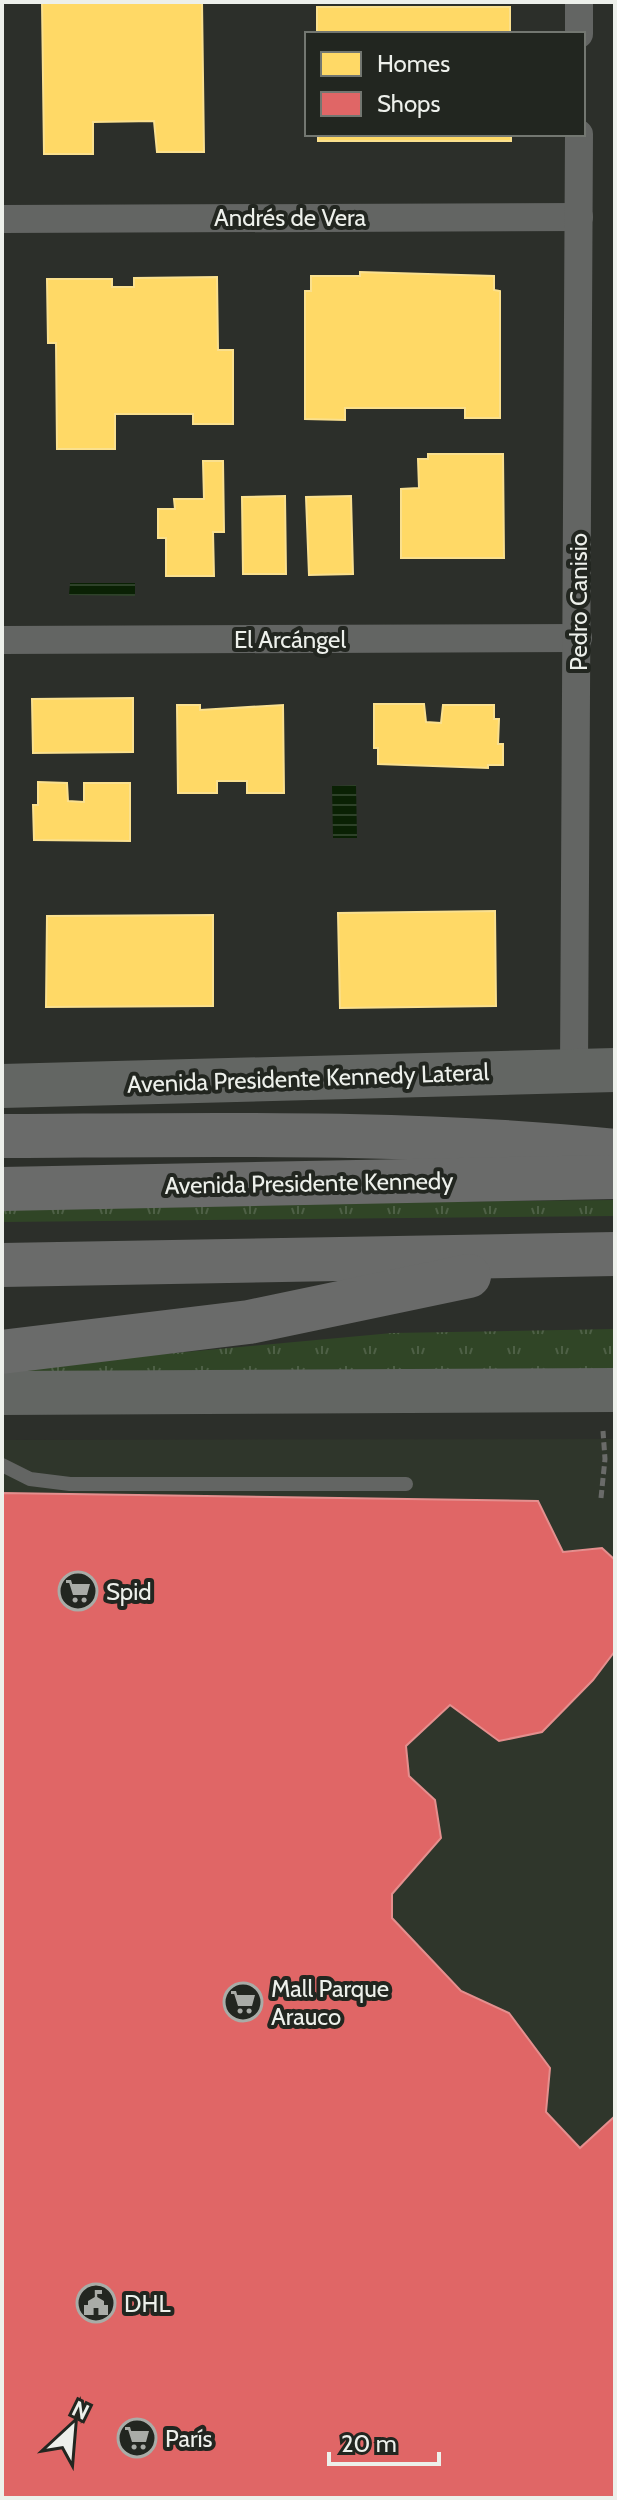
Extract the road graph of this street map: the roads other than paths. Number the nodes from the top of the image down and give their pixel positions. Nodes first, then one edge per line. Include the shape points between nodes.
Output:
1 (579, 2) edge
2 (579, 32) edge
3 (579, 136) edge
4 (579, 217) junction
5 (2, 219) edge
6 (578, 638) junction
7 (2, 640) edge
8 (595, 1070) edge
9 (2, 1086) edge
10 (2, 1136) edge
11 (615, 1151) edge
12 (615, 1177) edge
13 (2, 1189) edge
14 (594, 1254) edge
15 (2, 1265) edge
16 (2, 1352) edge
17 (607, 1390) edge
18 (2, 1393) edge
19 (2, 1465) edge
20 (406, 1484) dead end

1 - 2 street
3 - 4 street, Pedro Canisio
4 - 5 street, Andrés de Vera
4 - 6 street, Pedro Canisio
6 - 7 street, El Arcángel
6 - 8 street, Pedro Canisio
8 - 9 main road, Avenida Presidente Kennedy Lateral
10 - 11 highway via 414,1137
12 - 13 highway, Avenida Presidente Kennedy
14 - 15 highway
14 - 16 highway via 249,1322
17 - 18 main road
19 - 20 lane via 30,1479 70,1484

